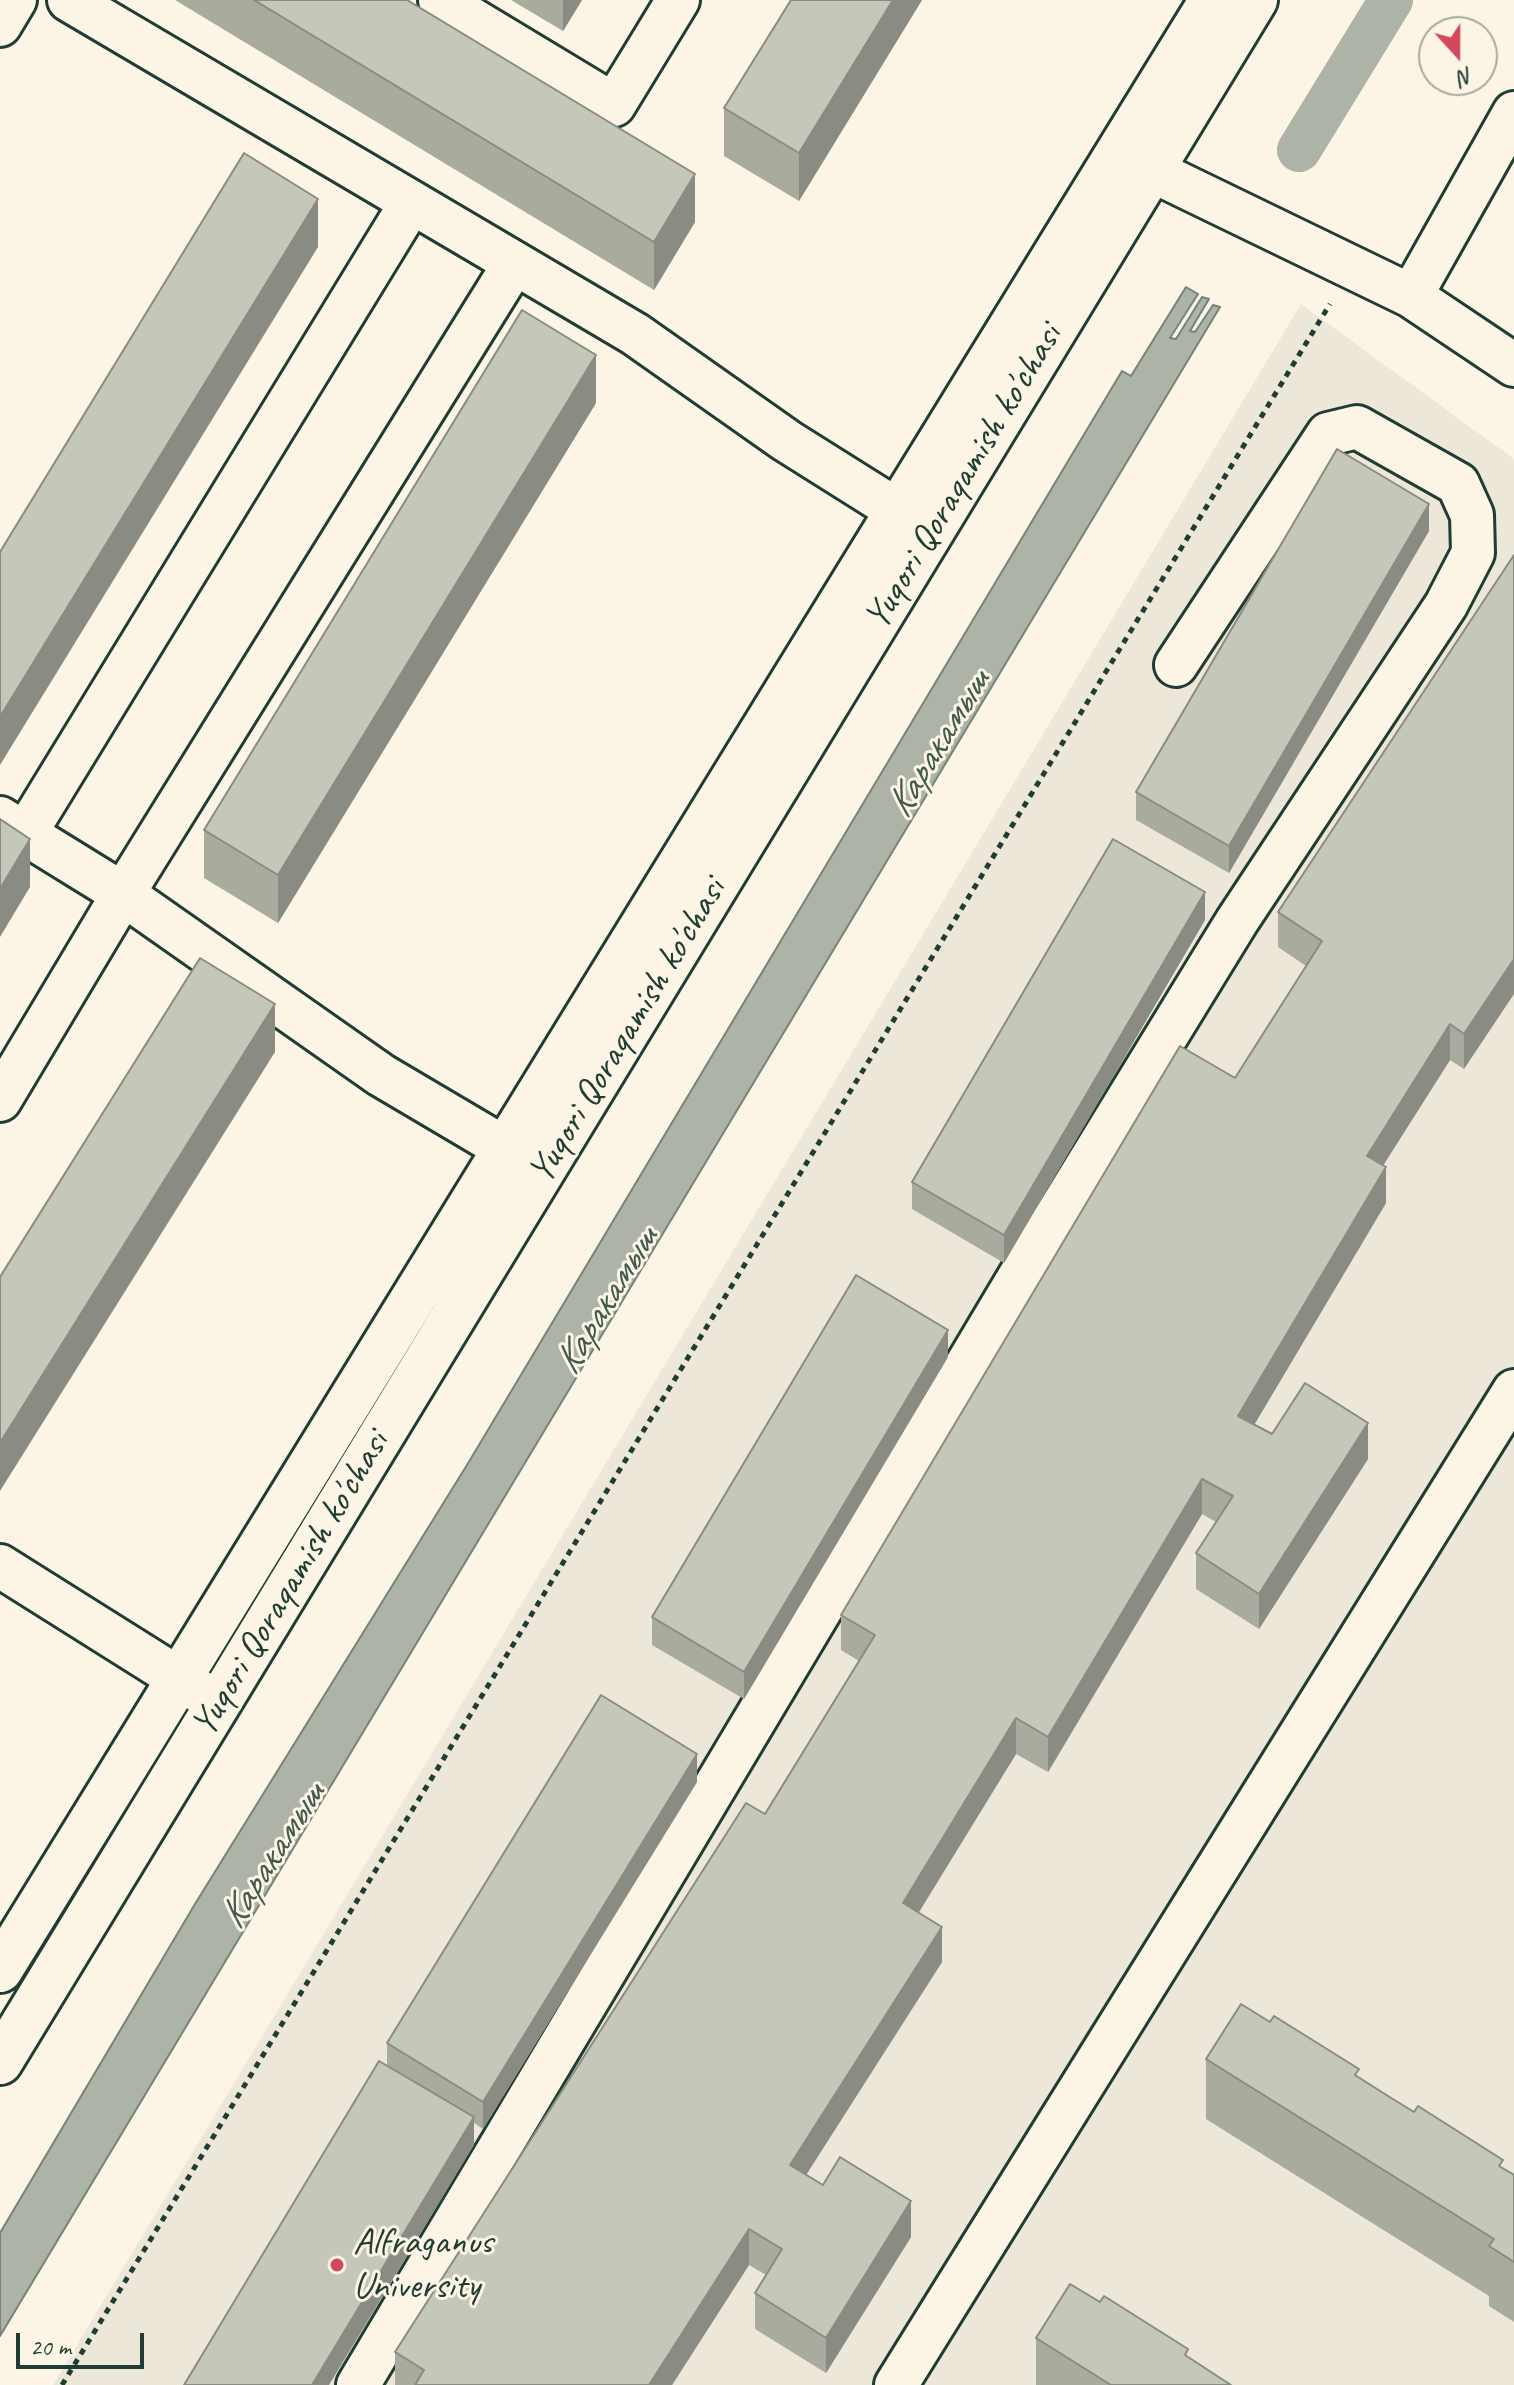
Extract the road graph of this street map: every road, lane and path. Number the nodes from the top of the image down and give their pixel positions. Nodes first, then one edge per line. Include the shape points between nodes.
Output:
1 (15, 0) edge
2 (69, 0) edge
3 (440, 0) edge
4 (678, 0) edge
5 (1212, 0) edge
6 (1255, 0) edge
7 (0, 25) edge
8 (1514, 113) edge
9 (1134, 162) junction
10 (411, 203) junction
11 (514, 264) junction
12 (1357, 268) junction
13 (1411, 296) junction
14 (1514, 365) edge
15 (914, 522) junction
16 (1176, 665) dead end
17 (13, 826) edge
18 (123, 894) junction
19 (0, 1100) edge
20 (506, 1148) junction
21 (543, 1170) junction
22 (1514, 1391) edge
23 (0, 1566) edge
24 (180, 1677) junction
25 (218, 1703) junction
26 (0, 1970) edge
27 (0, 2062) edge
28 (62, 2385) edge
29 (358, 2385) edge
30 (896, 2385) edge

1 - 7 lane
2 - 10 lane
3 - 4 lane via 614,105
5 - 9 main road, Yuqori Qoraqamish ko'chasi
6 - 9 main road, Yuqori Qoraqamish ko'chasi
8 - 13 lane
9 - 12 lane
9 - 15 main road, Yuqori Qoraqamish ko'chasi
10 - 11 lane
10 - 17 lane
11 - 15 lane via 635,334
11 - 18 lane
12 - 13 lane
12 - 28 path via 1303,345
13 - 14 lane
15 - 20 main road, Yuqori Qoraqamish ko'chasi
15 - 21 main road, Yuqori Qoraqamish ko'chasi
16 - 29 lane via 1328,434 1357,427 1458,484 1472,515 1473,553 1446,605 1237,921 1058,1212
17 - 18 lane
18 - 19 lane
18 - 20 lane via 381,1075
20 - 21 lane
20 - 24 main road, Yuqori Qoraqamish ko'chasi
21 - 25 main road, Yuqori Qoraqamish ko'chasi
22 - 30 lane
23 - 24 lane
24 - 25 lane
24 - 26 main road, Yuqori Qoraqamish ko'chasi
25 - 27 main road, Yuqori Qoraqamish ko'chasi

